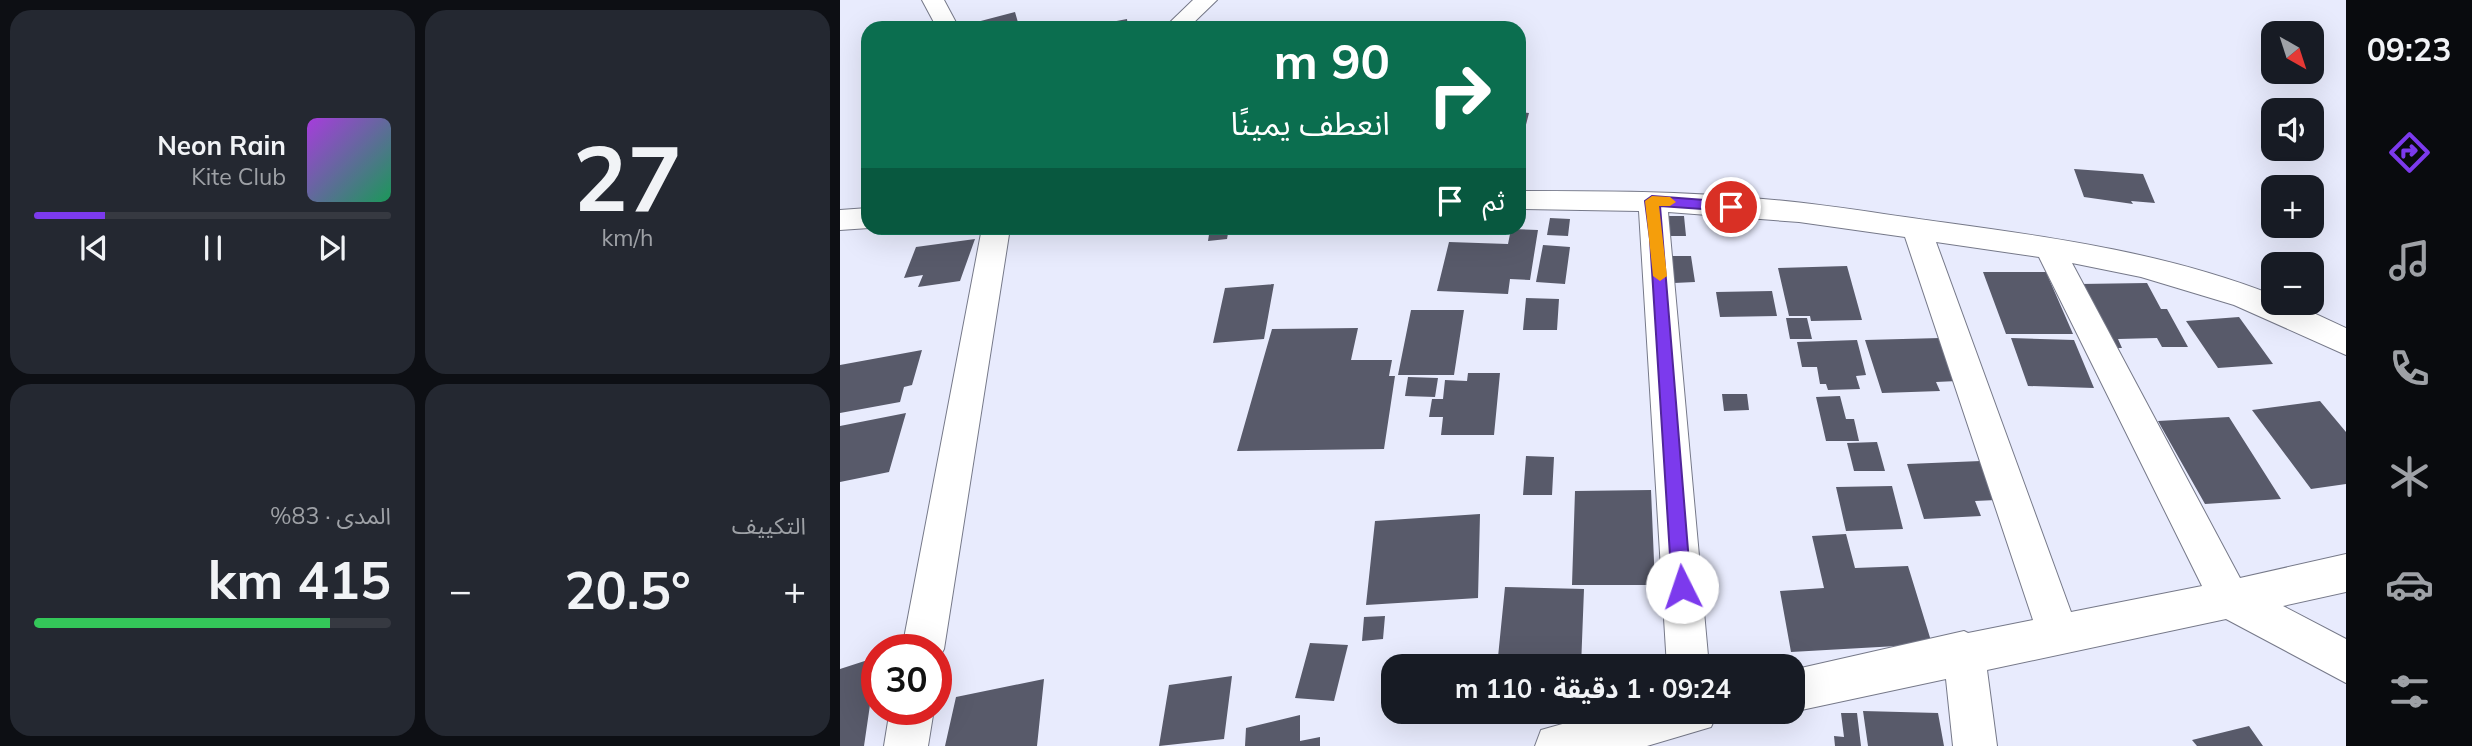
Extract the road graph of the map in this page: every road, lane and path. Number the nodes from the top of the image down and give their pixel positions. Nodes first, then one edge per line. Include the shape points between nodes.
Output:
1 (933, 0) edge
2 (1206, 0) edge
3 (944, 21) edge
4 (1183, 21) edge
5 (1526, 200) edge
6 (1652, 201) junction
7 (861, 218) edge
8 (840, 220) edge
9 (1917, 229) junction
10 (995, 235) edge
11 (2049, 247) junction
12 (2346, 342) edge
13 (2346, 573) edge
14 (2230, 600) junction
15 (926, 634) edge
16 (2058, 634) junction
17 (1964, 652) junction
18 (1687, 654) edge
19 (2346, 662) edge
20 (1805, 688) edge
21 (1647, 724) edge
22 (909, 725) edge
23 (906, 746) edge
24 (1557, 746) edge
25 (1975, 746) edge

1 - 3 street
2 - 4 street
5 - 6 street
6 - 9 street via 1798,212
6 - 18 street
7 - 8 street
9 - 11 street
9 - 16 street
10 - 15 street
11 - 12 street via 2216,285 2299,316
11 - 14 street
13 - 14 street
14 - 16 street
14 - 19 street
16 - 17 street
17 - 20 street
17 - 25 street
21 - 24 street
22 - 23 street

